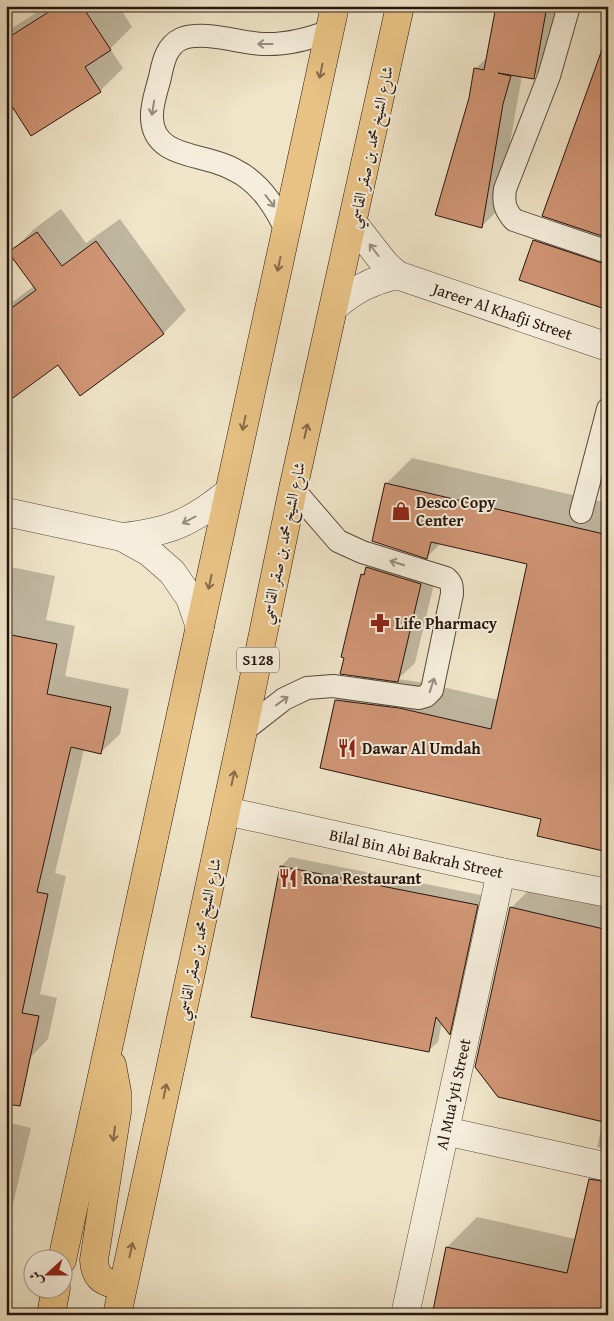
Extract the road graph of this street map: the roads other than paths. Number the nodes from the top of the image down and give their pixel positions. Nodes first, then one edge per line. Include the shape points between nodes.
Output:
1 (400, 6) edge
2 (569, 6) edge
3 (333, 19) edge
4 (353, 223) junction
5 (286, 230) junction
6 (608, 252) edge
7 (398, 275) junction
8 (335, 306) junction
9 (608, 347) edge
10 (608, 409) edge
11 (293, 489) junction
12 (229, 492) junction
13 (6, 512) edge
14 (581, 512) dead end
15 (122, 537) junction
16 (200, 627) junction
17 (243, 731) junction
18 (226, 811) junction
19 (501, 872) junction
20 (608, 893) edge
21 (108, 1051) junction
22 (445, 1131) junction
23 (608, 1167) edge
24 (65, 1248) edge
25 (123, 1286) junction
26 (54, 1298) edge
27 (51, 1315) edge
28 (117, 1315) edge
29 (405, 1315) edge

1 - 4 main road, شارع الشيخ محمد بن صقر القاسمي / S128
2 - 6 lane via 549,76 503,200 506,212 514,220
3 -> 5 main road
3 -> 5 lane via 309,38 288,43 265,45 193,36 179,40 164,61 153,107 152,119 161,141 170,149 220,163 241,174 260,189
7 -> 4 street via 385,264
4 - 8 main road, شارع الشيخ محمد بن صقر القاسمي / S128
5 -> 12 main road
7 - 8 street via 367,284
7 - 9 street, Jareer Al Khafji Street
11 -> 8 main road, شارع الشيخ محمد بن صقر القاسمي / S128
10 - 14 lane
11 - 17 main road, شارع الشيخ محمد بن صقر القاسمي / S128
17 -> 11 lane via 284,699 307,688 333,686 420,698 426,696 432,690 452,594 446,578 362,552 338,541
12 -> 15 street via 206,511 180,525 151,534
12 -> 16 main road
13 - 15 street
15 - 16 street via 149,552 172,572 190,598
16 - 21 main road
18 -> 17 main road, شارع الشيخ محمد بن صقر القاسمي / S128
18 - 19 street, Bilal Bin Abi Bakrah Street
25 -> 18 main road, شارع الشيخ محمد بن صقر القاسمي / S128
19 - 20 street, Bilal Bin Abi Bakrah Street
19 - 22 street, Al Mua'yti Street
21 - 24 main road
21 -> 25 main road via 117,1112 94,1260 99,1276 106,1283
22 - 23 street
22 - 29 street, Al Mua'yti Street
25 - 28 main road, شارع الشيخ محمد بن صقر القاسمي / S128
26 - 27 main road

